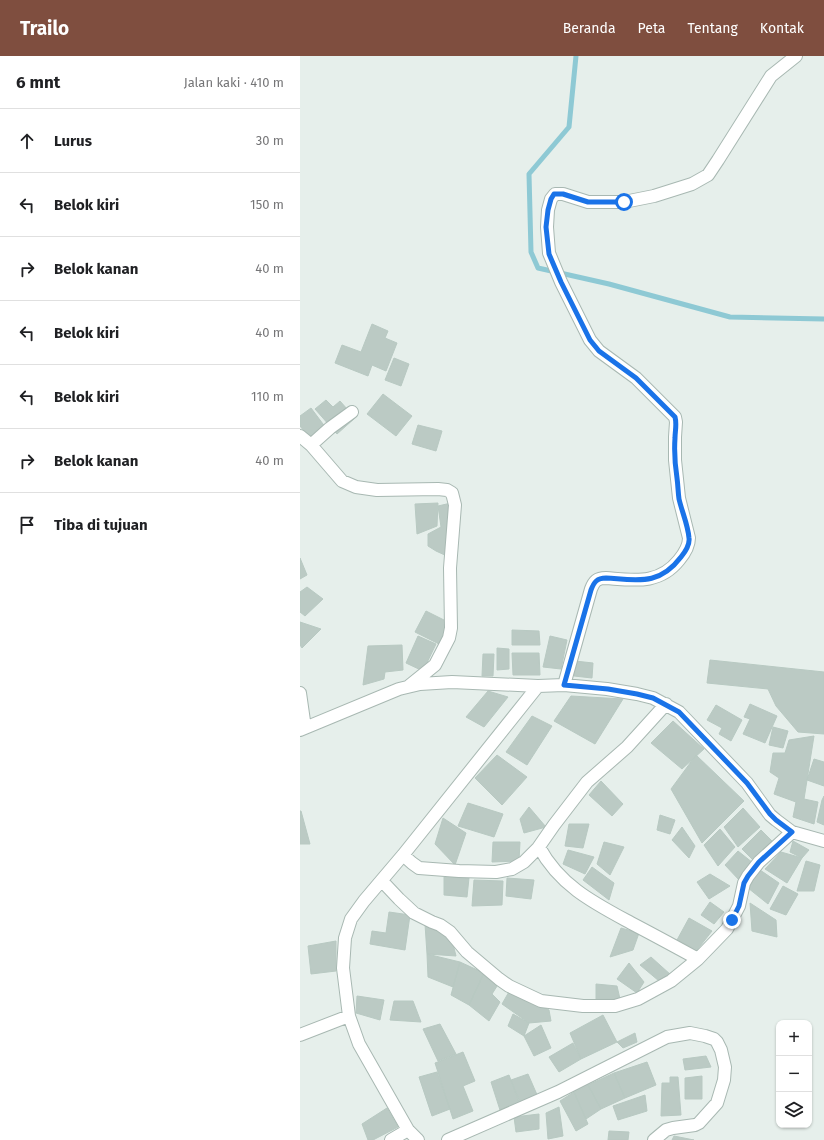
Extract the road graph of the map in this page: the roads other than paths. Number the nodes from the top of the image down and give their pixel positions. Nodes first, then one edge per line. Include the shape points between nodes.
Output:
1 (796, 56) edge
2 (352, 412) dead end
3 (300, 436) edge
4 (311, 445) junction
5 (564, 685) junction
6 (414, 686) junction
7 (538, 686) junction
8 (300, 693) edge
9 (666, 704) junction
10 (303, 729) edge
11 (792, 832) junction
12 (824, 841) edge
13 (538, 847) junction
14 (404, 855) junction
15 (382, 881) junction
16 (698, 960) junction
17 (349, 1016) junction
18 (300, 1035) edge
19 (408, 1130) junction
20 (391, 1140) edge
21 (418, 1140) edge
22 (448, 1140) edge
23 (654, 1140) edge

1 - 5 street via 771,76 708,174 692,184 624,202 588,202 563,194 554,194 551,199 546,227 549,254 590,340 599,351 636,378 675,417 674,460 679,498 689,538 684,554 676,564 658,577 644,580 601,578 596,581 591,590
2 - 4 street
3 - 4 street
4 - 6 street via 342,481 356,487 377,490 438,489 452,492 455,505 450,568 451,628 449,638 435,665
5 - 7 street
5 - 9 street via 637,694
6 - 7 street via 452,682
6 - 10 street via 399,689
7 - 14 street
8 - 10 street
9 - 11 street via 679,712 747,783 770,814
9 - 13 street via 627,747 587,782
11 - 12 street
11 - 16 street via 759,862 748,876 739,906 727,929
13 - 14 street via 524,862 512,869 496,872 420,868
13 - 16 street via 549,865 570,886 591,901
14 - 15 street
15 - 16 street via 414,913 450,932 466,952 499,979 541,1001 615,1006 638,999 671,981
15 - 17 street via 351,919 345,938 343,968
17 - 18 street
17 - 19 street via 359,1044
19 - 20 street
19 - 21 street
22 - 23 street via 558,1092 667,1037 690,1033 714,1040 721,1050 725,1067 717,1104 699,1123 666,1130

